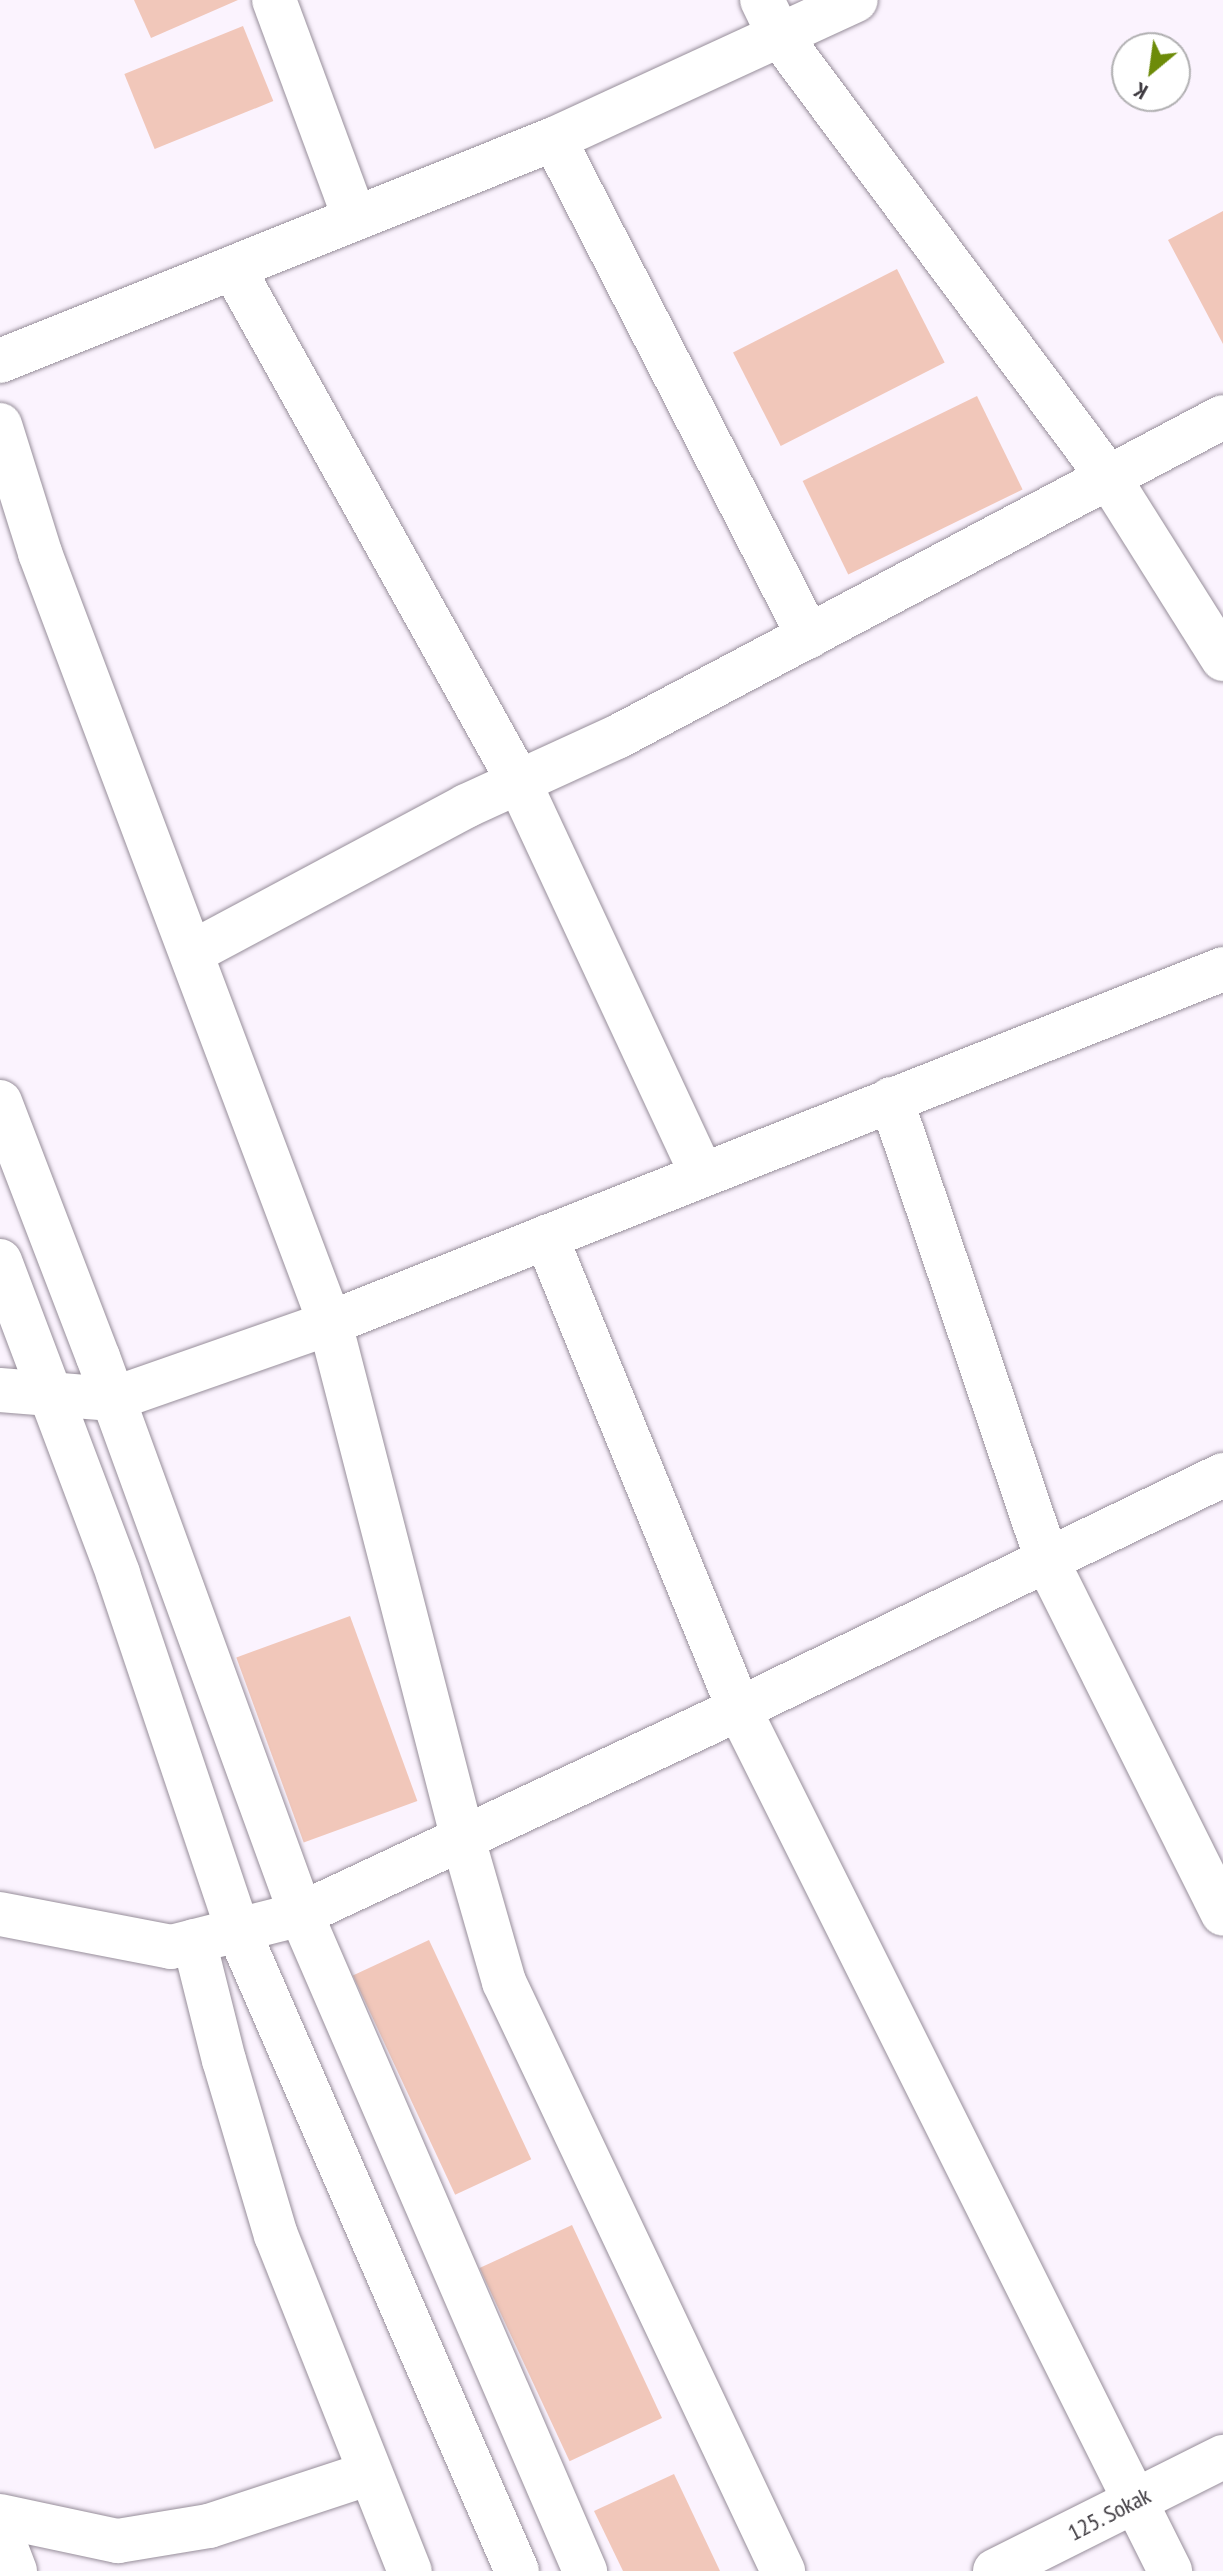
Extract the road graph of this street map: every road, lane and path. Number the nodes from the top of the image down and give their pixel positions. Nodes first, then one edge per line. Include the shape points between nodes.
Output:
1 (274, 0) edge
2 (856, 0) edge
3 (771, 18) edge
4 (554, 139) junction
5 (355, 219) junction
6 (233, 268) junction
7 (0, 361) edge
8 (1223, 417) edge
9 (0, 425) edge
10 (1109, 478) junction
11 (809, 637) junction
12 (1223, 659) edge
13 (519, 782) junction
14 (193, 952) junction
15 (1223, 969) edge
16 (891, 1099) junction
17 (0, 1102) edge
18 (702, 1174) junction
19 (546, 1237) junction
20 (0, 1261) edge
21 (330, 1323) junction
22 (0, 1390) edge
23 (51, 1395) junction
24 (113, 1399) junction
25 (1223, 1475) edge
26 (1047, 1561) junction
27 (739, 1709) junction
28 (463, 1839) junction
29 (0, 1914) edge
30 (301, 1914) junction
31 (1223, 1914) edge
32 (238, 1930) junction
33 (194, 1941) junction
34 (1223, 2457) edge
35 (370, 2473) junction
36 (1137, 2500) junction
37 (0, 2516) edge
38 (0, 2532) edge
39 (15, 2571) edge
40 (410, 2571) edge
41 (517, 2571) edge
42 (585, 2571) edge
43 (783, 2571) edge
44 (995, 2571) edge
45 (1170, 2571) edge

1 - 5 street
2 - 3 street
3 - 4 street
3 - 10 street
4 - 5 street
4 - 11 street
5 - 6 street
6 - 7 street
6 - 13 street
8 - 10 street
9 - 14 street via 40,553
10 - 11 street
10 - 12 street
11 - 13 street
13 - 14 street
13 - 18 street
14 - 21 street
15 - 16 street
16 - 18 street
16 - 26 street
17 - 24 street
18 - 19 street
19 - 21 street
19 - 27 street
20 - 23 street
21 - 24 street
21 - 28 street
22 - 23 street
23 - 24 street
23 - 32 street via 118,1574
24 - 30 street
25 - 26 street
26 - 27 street
26 - 31 street
27 - 28 street
27 - 36 street
28 - 30 street
28 - 43 street via 504,1982
29 - 33 street via 171,1947
30 - 32 street
30 - 42 street
32 - 33 street
32 - 41 street
33 - 35 street via 276,2235
34 - 36 street, 125. Sokak
35 - 37 street via 209,2526 118,2541
35 - 40 street
36 - 44 street, 125. Sokak
36 - 45 street
38 - 39 street

